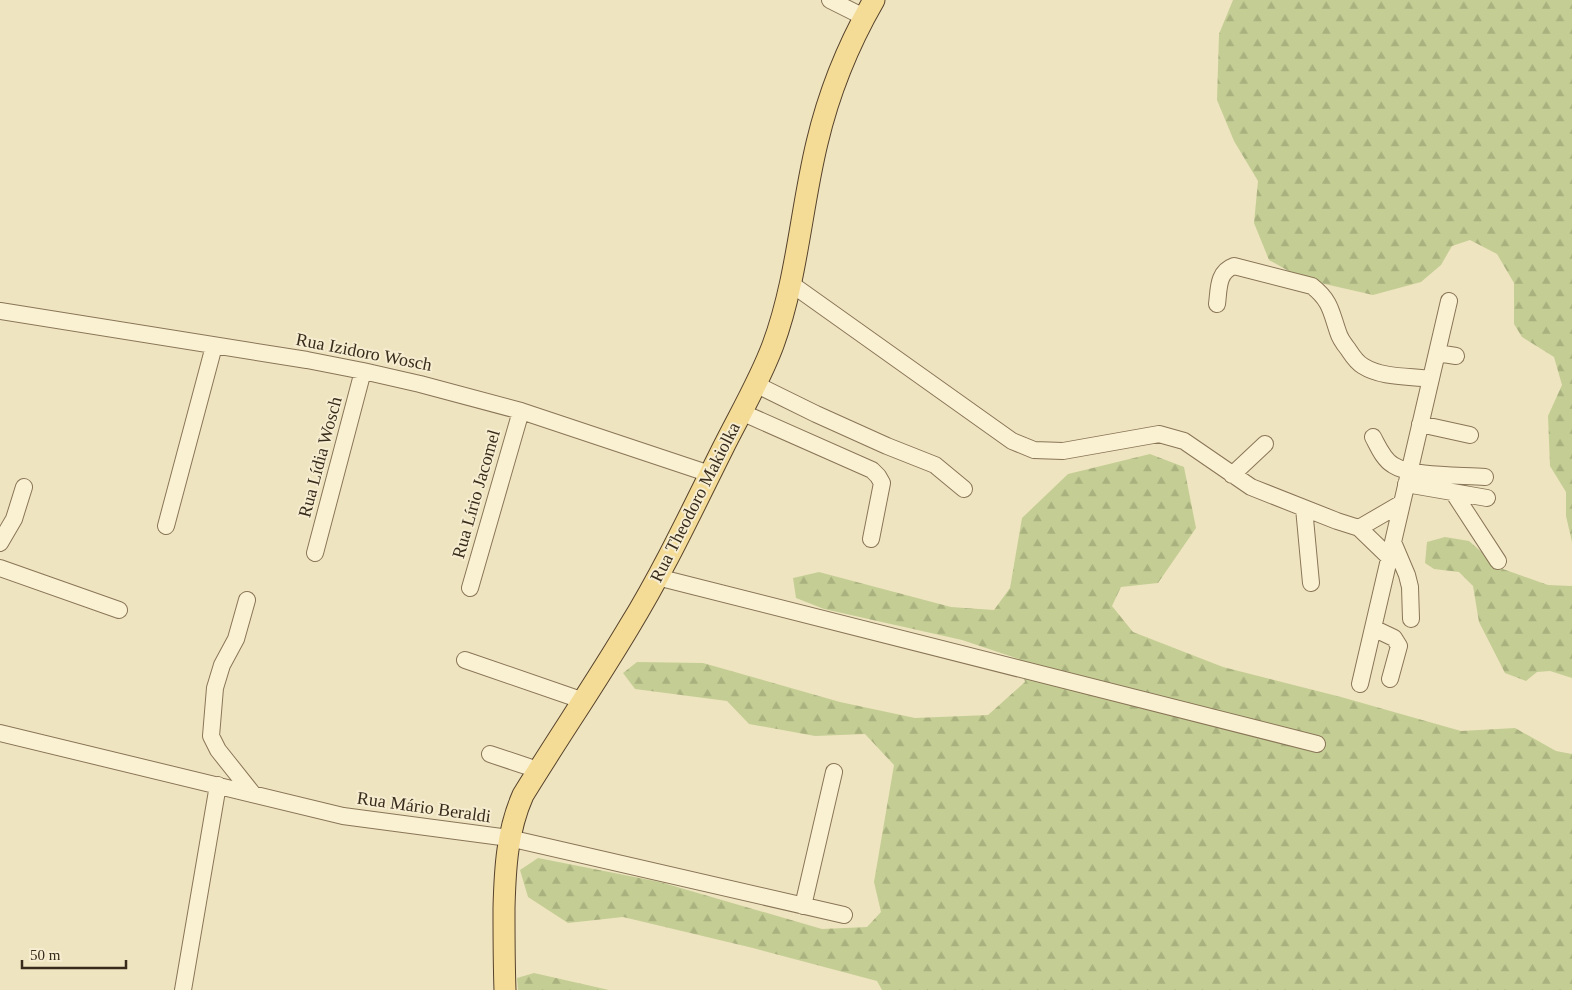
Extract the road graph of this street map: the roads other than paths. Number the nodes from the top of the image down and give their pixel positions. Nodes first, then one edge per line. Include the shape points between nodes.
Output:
1 (830, 0) edge
2 (871, 4) edge
3 (790, 283) junction
4 (1449, 301) dead end
5 (1216, 304) dead end
6 (0, 311) edge
7 (214, 346) junction
8 (1437, 354) junction
9 (1456, 356) dead end
10 (363, 371) junction
11 (1431, 379) junction
12 (755, 384) junction
13 (521, 411) junction
14 (741, 412) junction
15 (1420, 424) junction
16 (1470, 435) dead end
17 (1373, 437) dead end
18 (1265, 444) dead end
19 (710, 474) junction
20 (1232, 475) junction
21 (1485, 476) dead end
22 (1408, 478) junction
23 (24, 487) dead end
24 (964, 489) dead end
25 (1453, 492) junction
26 (1487, 498) dead end
27 (1402, 503) junction
28 (1304, 508) junction
29 (166, 526) dead end
30 (1359, 528) junction
31 (871, 539) dead end
32 (0, 543) edge
33 (1391, 550) junction
34 (315, 553) dead end
35 (1498, 561) dead end
36 (0, 568) edge
37 (657, 577) junction
38 (1311, 583) dead end
39 (470, 588) dead end
40 (247, 600) dead end
41 (119, 610) dead end
42 (1411, 620) dead end
43 (1373, 628) junction
44 (465, 660) dead end
45 (1390, 679) dead end
46 (1360, 684) dead end
47 (584, 701) junction
48 (0, 733) edge
49 (1317, 744) dead end
50 (490, 754) dead end
51 (538, 770) junction
52 (834, 772) dead end
53 (218, 785) junction
54 (253, 794) junction
55 (509, 838) junction
56 (803, 906) junction
57 (844, 915) dead end
58 (183, 990) edge
59 (505, 990) edge

1 - 2 street
2 - 3 main road, Rua Theodoro Makiolka via 845,56 825,113
3 - 12 main road, Rua Theodoro Makiolka via 776,334
3 - 20 street via 1012,441 1034,450 1064,451 1158,434 1184,441
4 - 8 street
5 - 11 street via 1220,277 1234,266 1312,286 1328,302 1342,342 1361,366 1380,374
6 - 7 street, Rua Izidoro Wosch
7 - 10 street, Rua Izidoro Wosch
7 - 29 street
8 - 9 street
8 - 11 street
10 - 13 street, Rua Izidoro Wosch
10 - 34 street, Rua Lídia Wosch
11 - 15 street
12 - 14 main road, Rua Theodoro Makiolka
12 - 24 street via 935,465
13 - 19 street, Rua Izidoro Wosch
13 - 39 street, Rua Lírio Jacomel
14 - 19 main road, Rua Theodoro Makiolka
14 - 31 street via 872,470 882,483
15 - 16 street
15 - 22 street
17 - 22 street via 1388,461
18 - 20 street
19 - 37 main road, Rua Theodoro Makiolka
20 - 28 street via 1251,487
21 - 22 street
22 - 25 street
22 - 27 street
23 - 32 street via 14,519
25 - 26 street
25 - 35 street
27 - 30 street
27 - 33 street
28 - 30 street
28 - 38 street
30 - 33 street
33 - 42 street via 1407,575
33 - 43 street
36 - 41 street
37 - 47 main road, Rua Theodoro Makiolka
37 - 49 street
40 - 54 street via 236,639 222,665 215,688 211,736 218,750
43 - 45 street via 1394,638 1399,646
43 - 46 street
44 - 47 street
47 - 51 main road, Rua Theodoro Makiolka
48 - 53 street, Rua Mário Beraldi
50 - 51 street
51 - 55 main road, Rua Theodoro Makiolka via 517,808
52 - 56 street
53 - 54 street, Rua Mário Beraldi
53 - 58 street
54 - 55 street, Rua Mário Beraldi via 343,816
55 - 56 street, Rua Mário Beraldi
55 - 59 main road, Rua Theodoro Makiolka via 505,882
56 - 57 street, Rua Mário Beraldi

